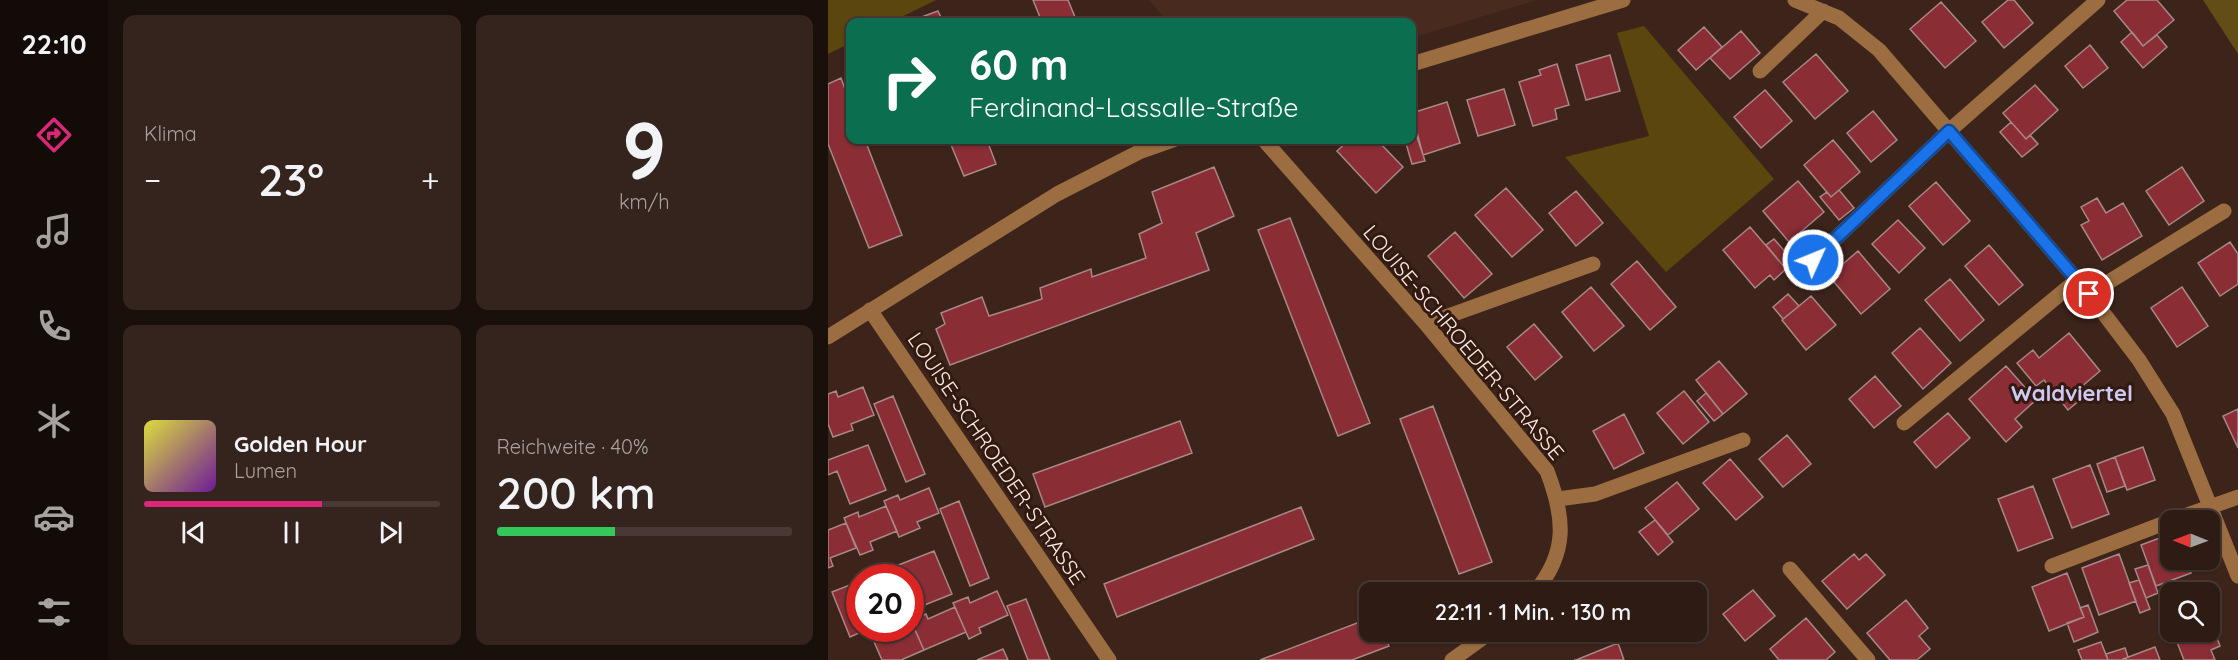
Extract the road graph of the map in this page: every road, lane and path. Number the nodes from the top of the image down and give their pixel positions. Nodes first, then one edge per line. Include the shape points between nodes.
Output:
1 (1623, 0) edge
2 (1795, 0) edge
3 (2098, 0) edge
4 (1823, 11) junction
5 (1416, 63) edge
6 (1760, 70) dead end
7 (1949, 131) junction
8 (1162, 144) edge
9 (1268, 144) edge
10 (2224, 211) dead end
11 (1813, 260) dead end
12 (1593, 264) dead end
13 (2077, 280) junction
14 (2089, 294) junction
15 (870, 310) junction
16 (1426, 324) junction
17 (828, 337) edge
18 (1904, 423) dead end
19 (1743, 440) dead end
20 (2238, 497) edge
21 (1558, 499) junction
22 (2211, 506) junction
23 (2201, 510) edge
24 (2160, 526) edge
25 (2052, 566) dead end
26 (1790, 568) dead end
27 (2238, 576) edge
28 (1544, 582) edge
29 (1477, 642) edge
30 (1109, 660) edge
31 (1452, 660) edge
32 (1868, 660) edge

1 - 5 street
2 - 4 street
3 - 7 street
4 - 6 street
4 - 7 street via 1839,18 1879,50
7 - 11 street
7 - 13 street
8 - 15 street via 1057,194
9 - 16 street, LOUISE-SCHROEDER-STRASSE
10 - 14 street
12 - 16 street
13 - 14 street
13 - 18 street
14 - 22 street via 2139,360 2173,414
15 - 17 street
15 - 30 street, LOUISE-SCHROEDER-STRASSE
16 - 21 street, LOUISE-SCHROEDER-STRASSE via 1547,471
19 - 21 street via 1595,494
20 - 22 street
21 - 28 street, LOUISE-SCHROEDER-STRASSE via 1560,542 1556,561
22 - 23 street
22 - 27 street
24 - 25 street
26 - 32 street
29 - 31 street

